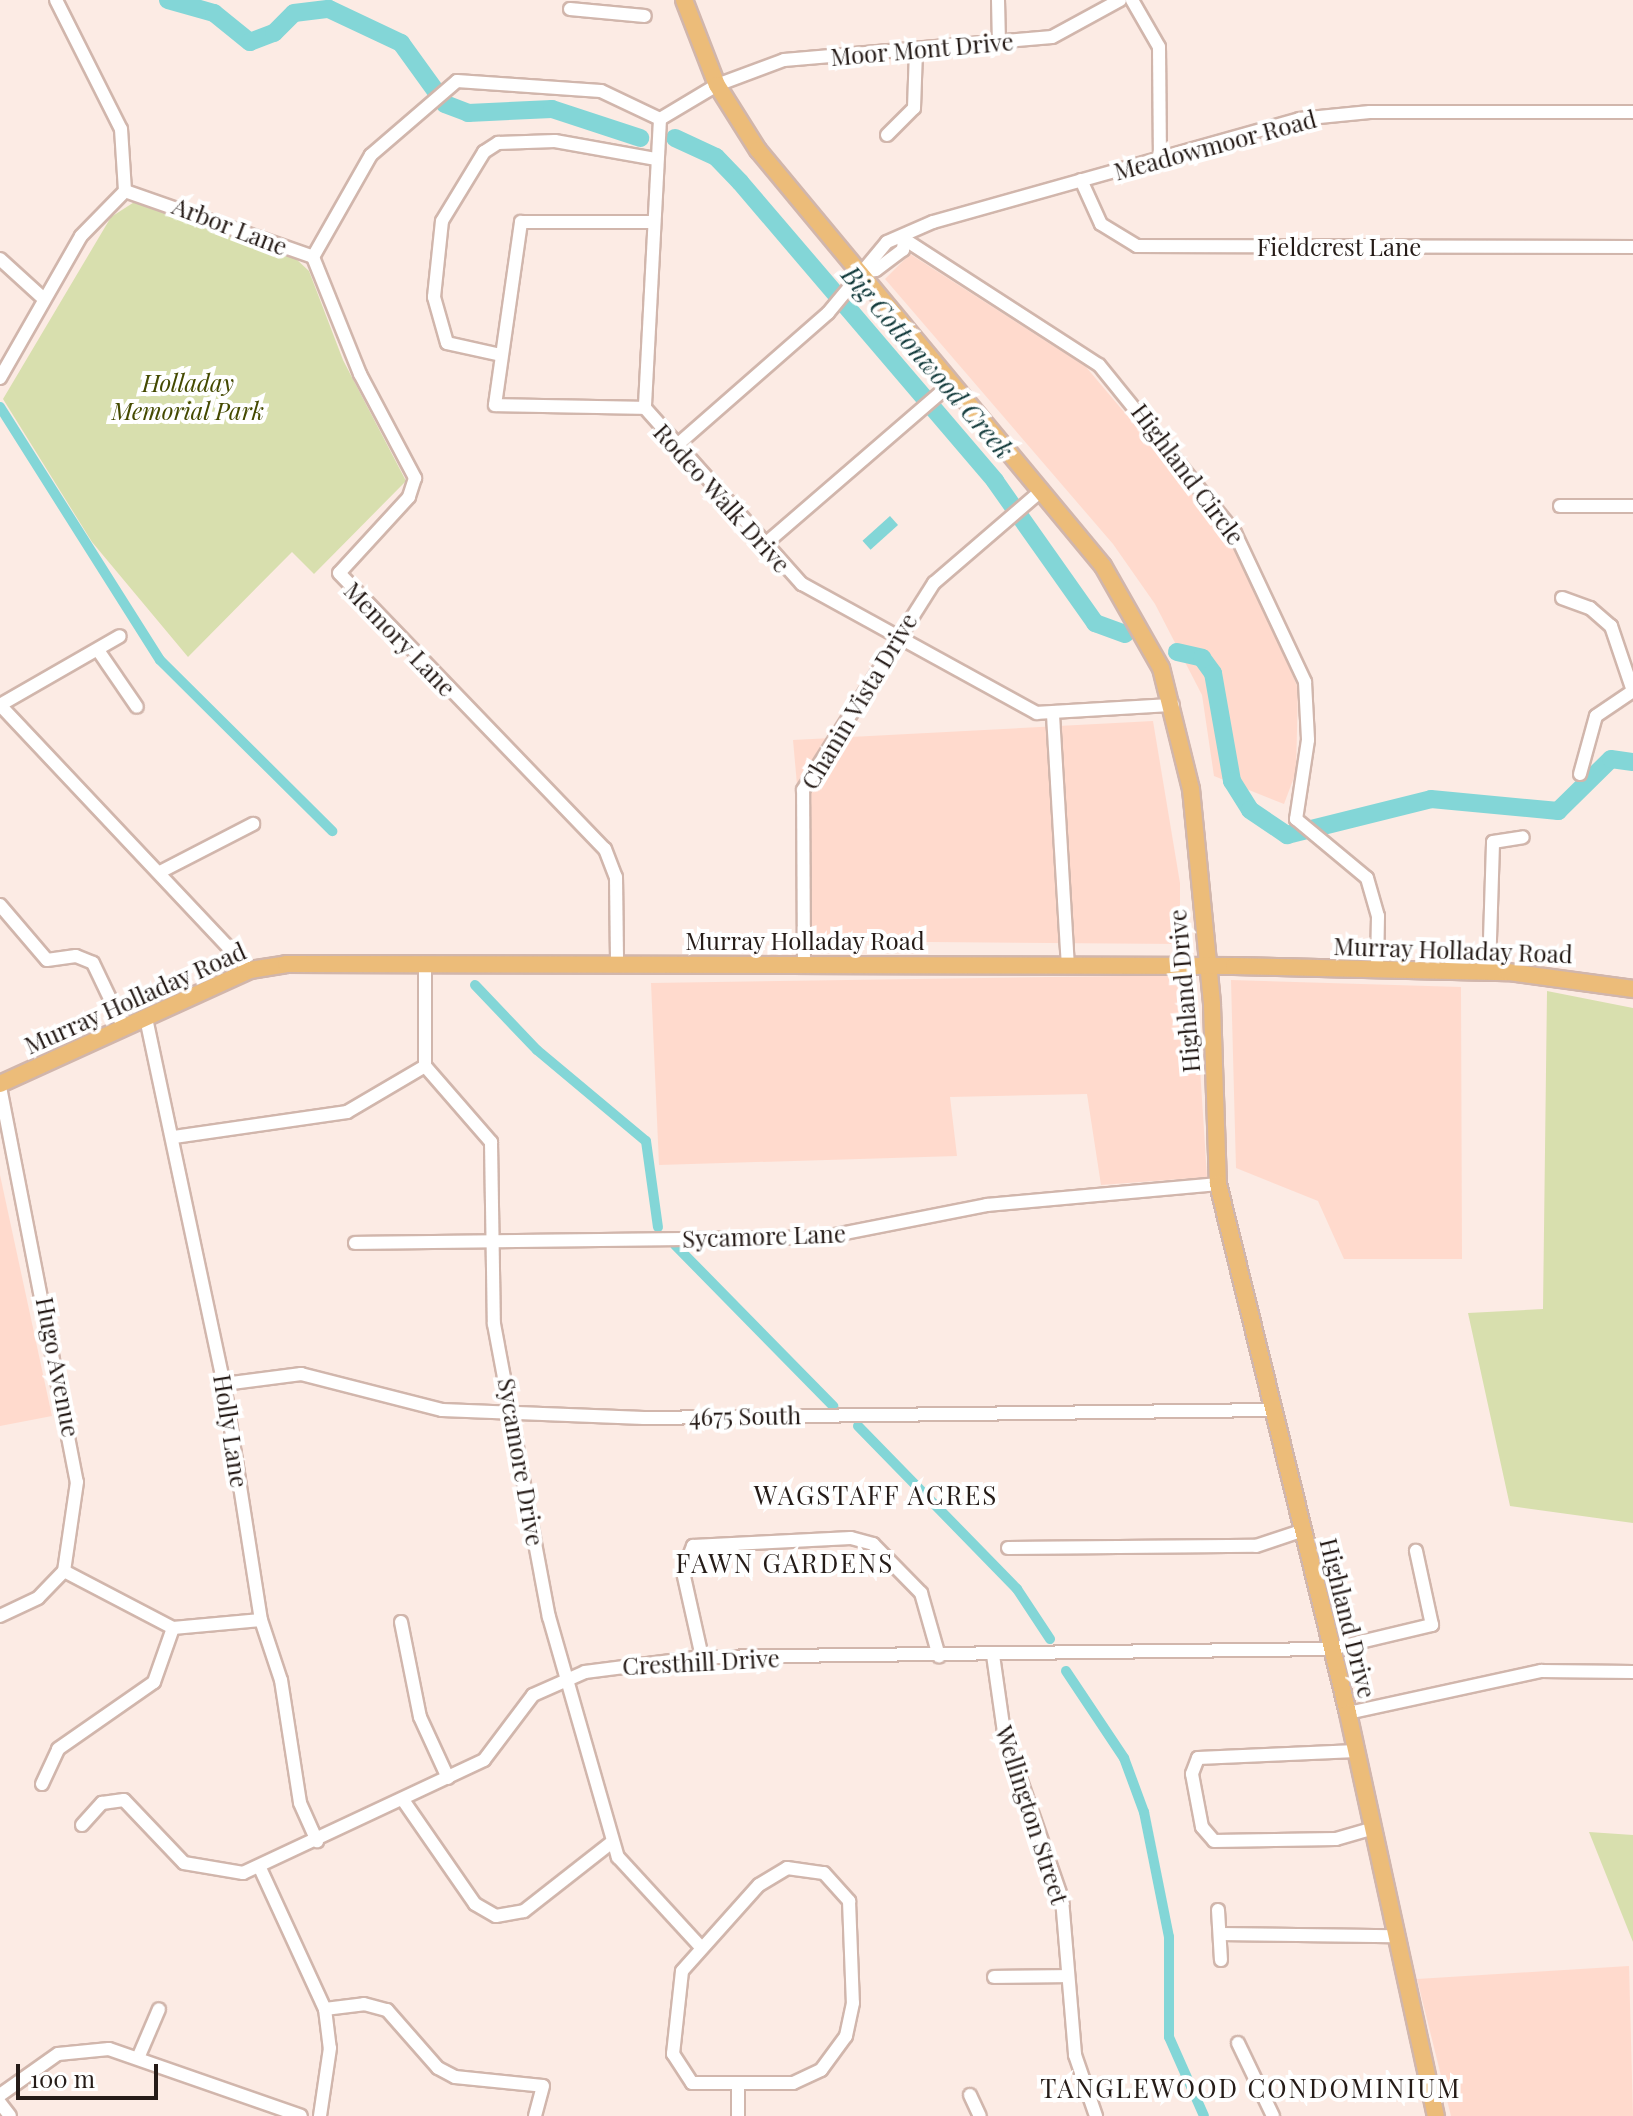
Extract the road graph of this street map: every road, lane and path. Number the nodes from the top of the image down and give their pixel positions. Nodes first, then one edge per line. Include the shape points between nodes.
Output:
1 (56, 0) edge
2 (684, 0) edge
3 (998, 0) edge
4 (1120, 0) edge
5 (1132, 0) edge
6 (596, 6) edge
7 (570, 9) dead end
8 (645, 16) dead end
9 (999, 43) junction
10 (916, 50) junction
11 (717, 85) junction
12 (1633, 112) edge
13 (660, 119) junction
14 (887, 135) dead end
15 (1160, 157) junction
16 (656, 159) junction
17 (1081, 180) junction
18 (125, 191) junction
19 (653, 222) junction
20 (904, 239) junction
21 (1633, 247) edge
22 (313, 257) junction
23 (0, 259) edge
24 (859, 272) junction
25 (44, 299) junction
26 (501, 355) junction
27 (0, 378) edge
28 (952, 383) junction
29 (645, 408) junction
30 (676, 446) junction
31 (1041, 491) junction
32 (1560, 506) dead end
33 (1633, 506) edge
34 (764, 545) junction
35 (1562, 598) dead end
36 (899, 634) junction
37 (120, 636) dead end
38 (100, 653) junction
39 (1633, 691) edge
40 (0, 705) edge
41 (1173, 705) junction
42 (137, 707) dead end
43 (1053, 715) junction
44 (1580, 774) dead end
45 (253, 824) dead end
46 (1523, 837) dead end
47 (160, 872) junction
48 (0, 905) edge
49 (425, 964) junction
50 (617, 965) junction
51 (804, 966) junction
52 (1068, 966) junction
53 (1208, 966) junction
54 (1377, 969) junction
55 (250, 970) junction
56 (1489, 971) junction
57 (1633, 989) edge
58 (146, 1018) junction
59 (124, 1028) junction
60 (425, 1066) junction
61 (0, 1085) edge
62 (174, 1137) junction
63 (1218, 1184) junction
64 (492, 1242) junction
65 (355, 1243) dead end
66 (224, 1384) junction
67 (1271, 1410) junction
68 (515, 1413) junction
69 (1301, 1531) junction
70 (1008, 1548) dead end
71 (1416, 1551) dead end
72 (64, 1571) junction
73 (0, 1616) edge
74 (261, 1620) junction
75 (401, 1622) dead end
76 (173, 1628) junction
77 (1331, 1649) junction
78 (993, 1655) junction
79 (939, 1656) junction
80 (702, 1657) junction
81 (1633, 1672) edge
82 (569, 1677) junction
83 (1348, 1713) junction
84 (1356, 1751) junction
85 (448, 1778) junction
86 (42, 1784) dead end
87 (403, 1800) junction
88 (82, 1825) dead end
89 (1372, 1829) junction
90 (317, 1841) junction
91 (612, 1842) junction
92 (260, 1868) junction
93 (1218, 1910) dead end
94 (1220, 1934) junction
95 (1394, 1936) junction
96 (699, 1945) junction
97 (1221, 1960) dead end
98 (1068, 1976) junction
99 (994, 1977) dead end
100 (159, 2009) dead end
101 (325, 2009) junction
102 (1238, 2043) dead end
103 (138, 2058) junction
104 (738, 2086) junction
105 (0, 2095) edge
106 (970, 2095) dead end
107 (0, 2103) edge
108 (10, 2116) edge
109 (301, 2116) edge
110 (320, 2116) edge
111 (535, 2116) edge
112 (738, 2116) edge
113 (980, 2116) edge
114 (1096, 2116) edge
115 (1273, 2116) edge
116 (1436, 2116) edge

1 - 18 street via 121,129
2 - 11 main road, Highland Drive
3 - 9 street
4 - 9 street, Moor Mont Drive via 1076,29
5 - 15 street via 1159,47
6 - 7 street
6 - 8 street
9 - 10 street, Moor Mont Drive
10 - 11 street, Moor Mont Drive via 784,60
10 - 14 street via 914,108
11 - 13 street
11 - 24 main road, Highland Drive via 758,150
12 - 15 street, Meadowmoor Road via 1337,114
13 - 16 street, Rodeo Walk Drive
13 - 22 street, Arbor Lane via 601,91 475,80 444,88 371,155
15 - 17 street, Meadowmoor Road
16 - 19 street, Rodeo Walk Drive
16 - 26 street via 615,157 561,141 490,146 442,221 433,294 447,343
17 - 20 street, Meadowmoor Road via 933,222
17 - 21 street, Fieldcrest Lane via 1101,224 1137,246
18 - 22 street, Arbor Lane
18 - 25 street via 81,236
19 - 26 street via 521,222
19 - 29 street, Rodeo Walk Drive
20 - 24 street, Meadowmoor Road via 887,242
20 - 54 street, Highland Circle via 1099,365 1230,524 1305,682 1307,750 1295,811 1303,827 1352,860 1372,889
22 - 50 street, Memory Lane via 360,374 415,478 409,497 339,573 605,849 616,877
23 - 25 street
24 - 28 main road, Highland Drive
24 - 30 street, Meadowmoor Road via 828,313
25 - 27 street
26 - 29 street via 495,405
28 - 31 main road, Highland Drive
28 - 34 street
29 - 30 street, Rodeo Walk Drive
30 - 34 street, Rodeo Walk Drive
31 - 36 street, Chanin Vista Drive via 934,583
31 - 41 main road, Highland Drive via 1135,612
32 - 33 street
34 - 36 street, Rodeo Walk Drive via 802,584
35 - 39 street via 1590,608 1611,626
36 - 43 street, Rodeo Walk Drive via 1031,711
36 - 51 street, Chanin Vista Drive via 803,790
37 - 38 street
38 - 40 street via 21,688
38 - 42 street
39 - 44 street via 1596,716
40 - 47 street
41 - 43 street, Rodeo Walk Drive
41 - 53 main road, Highland Drive via 1191,789
43 - 52 street
45 - 47 street
46 - 56 street via 1493,842
47 - 55 street
48 - 59 street via 47,960 76,956 93,963
49 - 50 main road, Murray Holladay Road
49 - 55 main road, Murray Holladay Road
49 - 60 street
50 - 51 main road, Murray Holladay Road
51 - 52 main road, Murray Holladay Road
52 - 53 main road, Murray Holladay Road
53 - 54 main road, Murray Holladay Road
53 - 63 main road, Highland Drive
54 - 56 main road, Murray Holladay Road
55 - 58 main road, Murray Holladay Road
56 - 57 main road, Murray Holladay Road
58 - 59 main road, Murray Holladay Road
58 - 62 street, Holly Lane
59 - 61 main road, Murray Holladay Road
60 - 62 street via 347,1112
60 - 64 street, Sycamore Drive via 489,1137
61 - 72 street, Hugo Avenue via 74,1448 76,1515
62 - 66 street, Holly Lane
63 - 64 street, Sycamore Lane via 987,1205 825,1237
63 - 67 main road, Highland Drive
64 - 65 street, Sycamore Lane
64 - 68 street, Sycamore Drive via 494,1324
66 - 68 street, 4675 South via 301,1374 436,1409
66 - 74 street, Holly Lane
67 - 68 street, 4675 South
67 - 69 main road, Highland Drive
68 - 82 street, Sycamore Drive via 544,1599
69 - 70 street via 1256,1546
69 - 77 main road, Highland Drive
71 - 77 street, Cresthill Drive via 1432,1625
72 - 73 street via 38,1598
72 - 76 street
74 - 76 street
74 - 90 street, Holly Lane via 281,1680 300,1803
75 - 85 street via 420,1717
76 - 86 street via 154,1682 58,1749
77 - 78 street, Cresthill Drive
77 - 83 main road, Highland Drive
78 - 79 street, Cresthill Drive
78 - 98 street, Wellington Street via 1004,1732 1058,1883
79 - 80 street, Cresthill Drive
79 - 80 street via 921,1593 873,1544 851,1538 693,1546 683,1572
80 - 82 street, Cresthill Drive via 635,1661
81 - 83 street via 1555,1669
82 - 85 street, Cresthill Drive via 521,1707 495,1752
82 - 91 street, Sycamore Drive
83 - 84 main road, Highland Drive
84 - 89 main road, Highland Drive
84 - 89 street via 1203,1756 1194,1762 1210,1840 1336,1839
85 - 87 street, Cresthill Drive
87 - 90 street, Cresthill Drive
87 - 91 street via 475,1904 496,1916 524,1911
88 - 92 street, Cresthill Drive via 102,1803 124,1800 191,1866 228,1875
89 - 95 main road, Highland Drive
90 - 92 street, Cresthill Drive
91 - 96 street, Sycamore Drive via 632,1878
92 - 101 street
93 - 94 street
94 - 95 street
94 - 97 street
95 - 116 main road, Highland Drive
96 - 104 street via 676,1988 675,2062 692,2083
96 - 104 street via 759,1885 787,1868 824,1873 849,1901 852,2019 836,2055 813,2075
98 - 99 street
98 - 114 street, Wellington Street via 1075,2055
100 - 103 street
101 - 110 street via 330,2048
101 - 111 street via 364,2004 387,2010 438,2068 455,2077 543,2086
102 - 115 street
103 - 105 street via 73,2050
103 - 109 street
104 - 112 street
106 - 113 street
107 - 108 street

